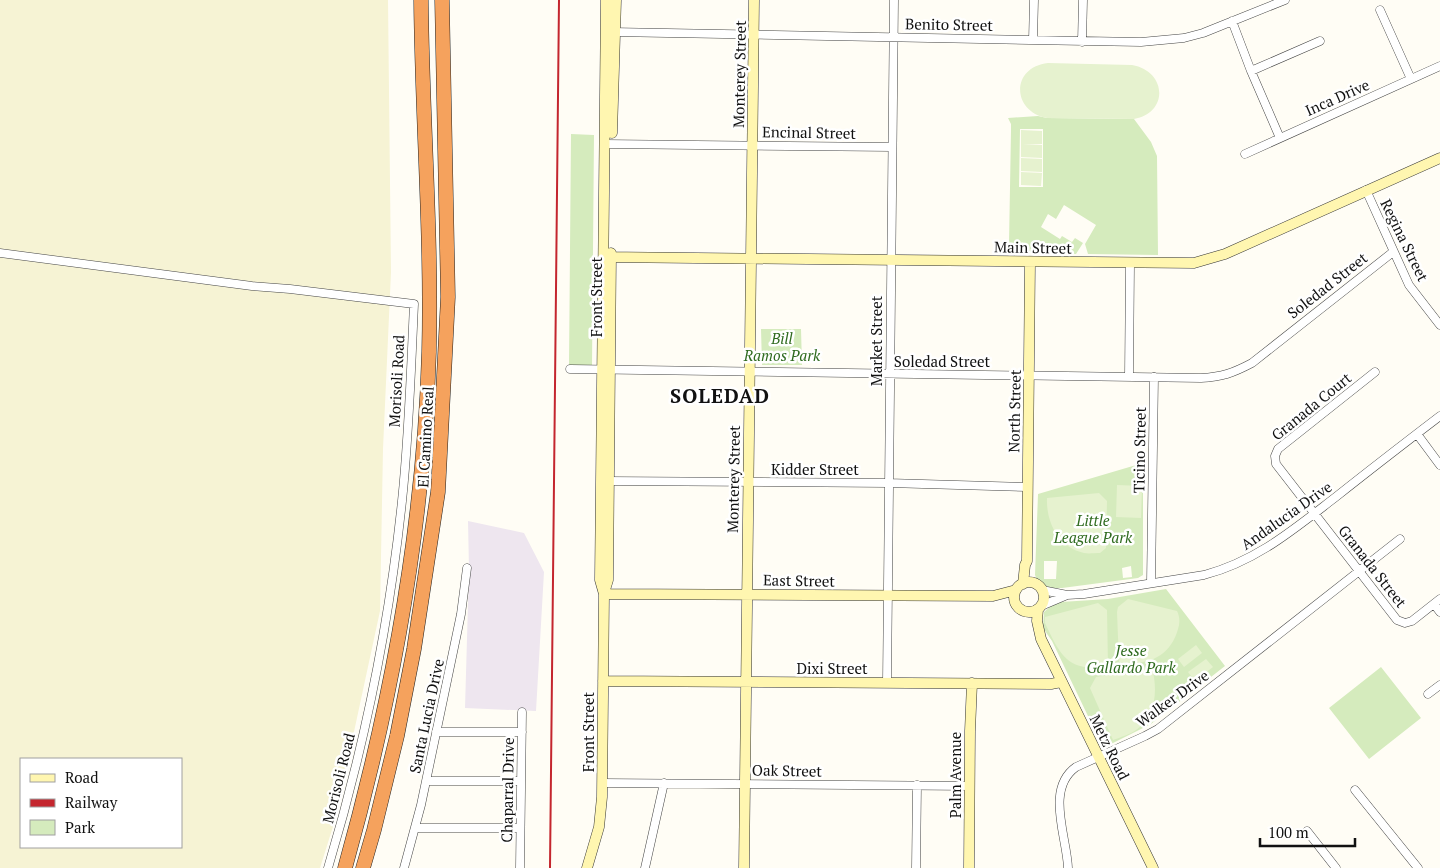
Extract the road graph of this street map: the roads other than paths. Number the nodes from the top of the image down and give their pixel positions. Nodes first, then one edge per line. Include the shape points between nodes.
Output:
1 (421, 0) edge
2 (442, 0) edge
3 (606, 0) edge
4 (616, 0) edge
5 (754, 0) edge
6 (894, 0) edge
7 (1034, 0) edge
8 (1083, 0) edge
9 (1285, 0) edge
10 (1380, 10) dead end
11 (1232, 21) junction
12 (610, 32) junction
13 (754, 36) junction
14 (893, 37) junction
15 (1033, 40) junction
16 (1320, 41) dead end
17 (1082, 42) junction
18 (1440, 66) edge
19 (1251, 71) junction
20 (1412, 79) junction
21 (1280, 138) junction
22 (609, 144) junction
23 (752, 145) junction
24 (892, 147) junction
25 (1245, 154) dead end
26 (1440, 158) edge
27 (1366, 190) junction
28 (1393, 252) junction
29 (0, 253) edge
30 (607, 257) junction
31 (751, 260) junction
32 (891, 260) junction
33 (1030, 262) junction
34 (1130, 264) junction
35 (1439, 322) edge
36 (570, 370) dead end
37 (606, 370) junction
38 (750, 372) junction
39 (1375, 372) dead end
40 (890, 375) junction
41 (1030, 376) junction
42 (1129, 376) junction
43 (1154, 378) junction
44 (1440, 416) edge
45 (1416, 434) junction
46 (1440, 465) edge
47 (605, 481) junction
48 (748, 482) junction
49 (888, 483) junction
50 (1028, 487) junction
51 (1315, 513) junction
52 (1400, 539) dead end
53 (467, 568) dead end
54 (1360, 571) junction
55 (1151, 583) junction
56 (1024, 586) junction
57 (1042, 590) junction
58 (604, 594) junction
59 (748, 595) junction
60 (1067, 595) junction
61 (993, 596) junction
62 (887, 597) junction
63 (1437, 602) edge
64 (1018, 606) junction
65 (1040, 607) junction
66 (1440, 612) edge
67 (1041, 639) junction
68 (603, 681) junction
69 (887, 682) junction
70 (1061, 682) junction
71 (746, 683) junction
72 (972, 683) junction
73 (1440, 685) edge
74 (1428, 694) dead end
75 (522, 712) dead end
76 (436, 732) junction
77 (522, 732) junction
78 (1098, 756) junction
79 (521, 780) junction
80 (426, 781) junction
81 (602, 783) junction
82 (664, 783) junction
83 (745, 783) junction
84 (917, 786) junction
85 (970, 786) junction
86 (1355, 790) dead end
87 (415, 828) junction
88 (520, 828) junction
89 (1307, 831) dead end
90 (328, 868) edge
91 (345, 868) edge
92 (363, 868) edge
93 (404, 868) edge
94 (520, 868) edge
95 (587, 868) edge
96 (646, 868) edge
97 (744, 868) edge
98 (916, 868) edge
99 (970, 868) edge
100 (1068, 868) edge
101 (1153, 868) edge
102 (1336, 868) edge
103 (1418, 868) edge

1 - 91 highway, El Camino Real via 430,297 422,462 402,622 374,757
2 - 92 highway, El Camino Real via 448,296 438,492 397,736
3 - 12 street, Front Street
4 - 12 street, Front Street
5 - 13 street, Monterey Street
6 - 14 street, Market Street
7 - 15 street
8 - 17 street
9 - 11 street, Benito Street
10 - 20 street
11 - 17 street, Benito Street via 1184,38
11 - 19 street
12 - 13 street, Benito Street
12 - 22 street, Front Street
13 - 14 street, Benito Street
13 - 23 street, Monterey Street
14 - 15 street, Benito Street
14 - 24 street, Market Street
15 - 17 street, Benito Street
16 - 19 street
18 - 20 street, Inca Drive
19 - 21 street
20 - 21 street, Inca Drive
21 - 25 street, Inca Drive
22 - 23 street, Encinal Street
22 - 30 street, Front Street
23 - 24 street, Encinal Street
23 - 31 street, Monterey Street
24 - 32 street, Market Street
26 - 27 street, Main Street
27 - 28 street, Regina Street
27 - 34 street, Main Street via 1210,260 1194,264
28 - 35 street, Regina Street via 1409,285
28 - 43 street, Soledad Street via 1234,373 1220,377
29 - 90 street, Morisoli Road via 414,304 402,500 392,584 363,741
30 - 31 street, Main Street
30 - 37 street, Front Street
31 - 32 street, Main Street
31 - 38 street, Monterey Street
32 - 33 street, Main Street
32 - 40 street, Market Street
33 - 34 street, Main Street
33 - 41 street, North Street
34 - 42 street
36 - 37 street, Soledad Street
37 - 38 street, Soledad Street
37 - 47 street, Front Street
38 - 40 street, Soledad Street
38 - 48 street, Monterey Street
39 - 51 street, Granada Court via 1278,449 1275,456 1276,464
40 - 41 street, Soledad Street
40 - 49 street, Market Street
41 - 42 street, Soledad Street
41 - 50 street, North Street
42 - 43 street, Soledad Street
43 - 55 street, Ticino Street
44 - 45 street, Andalucia Drive
45 - 46 street
45 - 51 street, Andalucia Drive
47 - 48 street, Kidder Street
47 - 58 street, Front Street via 608,580
48 - 49 street, Kidder Street
48 - 59 street, Monterey Street
49 - 50 street, Kidder Street
49 - 62 street, Market Street
50 - 56 street, North Street
51 - 54 street, Granada Street
51 - 55 street, Andalucia Drive via 1271,546 1240,563 1204,575
52 - 54 street, Walker Drive
53 - 76 street, Santa Lucia Drive via 461,614
54 - 63 street, Granada Street via 1398,620 1405,623
54 - 78 street, Walker Drive via 1158,729
55 - 60 street, Andalucia Drive
56 - 57 street
56 - 61 street, East Street
56 - 64 street via 1014,597
57 - 60 street, Andalucia Drive
57 - 65 street via 1044,598
58 - 59 street, East Street
58 - 68 street, Front Street
59 - 62 street, East Street
59 - 71 street, Monterey Street
60 - 65 street, Andalucia Drive
61 - 62 street, East Street
61 - 64 street, East Street
62 - 69 street, Market Street
63 - 66 street
64 - 65 street via 1031,612
64 - 67 street, Metz Road
65 - 67 street, Metz Road via 1036,621
67 - 70 street, Metz Road
68 - 71 street, Dixi Street
68 - 81 street, Front Street
69 - 71 street, Dixi Street
69 - 72 street, Dixi Street
70 - 72 street, Dixi Street
70 - 78 street, Metz Road
71 - 83 street, Monterey Street
72 - 85 street, Palm Avenue
73 - 74 street
75 - 77 street, Chaparral Drive
76 - 77 street
76 - 80 street, Santa Lucia Drive
77 - 79 street, Chaparral Drive
78 - 100 street, Walker Drive via 1071,770 1061,787 1060,814
78 - 101 street, Metz Road
79 - 80 street
79 - 88 street, Chaparral Drive
80 - 87 street, Santa Lucia Drive
81 - 82 street, Oak Street
81 - 95 street, Front Street via 599,827
82 - 83 street, Oak Street
82 - 96 street
83 - 84 street, Oak Street
83 - 97 street, Monterey Street
84 - 85 street, Oak Street
84 - 98 street
85 - 99 street, Palm Avenue
86 - 103 street
87 - 88 street
87 - 93 street, Santa Lucia Drive
88 - 94 street, Chaparral Drive
89 - 102 street

